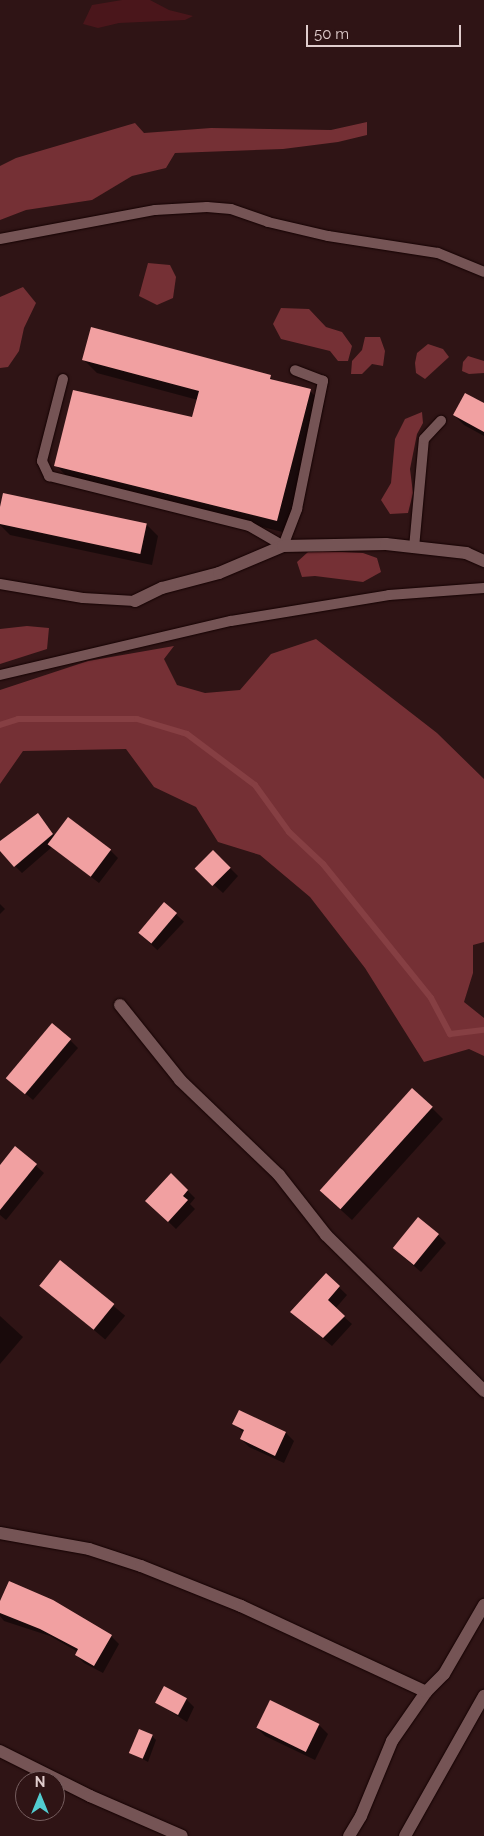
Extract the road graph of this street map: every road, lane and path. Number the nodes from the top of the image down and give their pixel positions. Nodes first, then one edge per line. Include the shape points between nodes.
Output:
1 (0, 239) edge
2 (484, 272) edge
3 (295, 370) dead end
4 (63, 379) dead end
5 (441, 421) dead end
6 (283, 546) junction
7 (414, 548) junction
8 (484, 561) edge
9 (0, 584) edge
10 (484, 588) edge
11 (135, 601) joint
12 (0, 675) edge
13 (120, 1005) dead end
14 (484, 1391) edge
15 (0, 1533) edge
16 (484, 1605) edge
17 (426, 1692) junction
18 (484, 1696) edge
19 (1, 1754) edge
20 (182, 1836) edge
21 (349, 1836) edge
22 (405, 1836) edge

1 - 2 lane via 155,210 207,206 231,209 268,222 328,236 438,253
3 - 6 lane via 322,380 297,509
4 - 6 lane via 42,461 49,476 249,526
5 - 7 lane via 424,439
6 - 7 street via 386,544
6 - 11 street via 219,573 162,588
7 - 8 street via 466,553
9 - 11 lane via 83,598
10 - 12 lane via 389,595 230,621
13 - 14 street via 180,1080 279,1176 326,1235
15 - 17 street via 89,1550 141,1566 241,1606
16 - 17 street via 444,1674
17 - 21 street via 392,1741 361,1816
18 - 22 street
19 - 20 street

